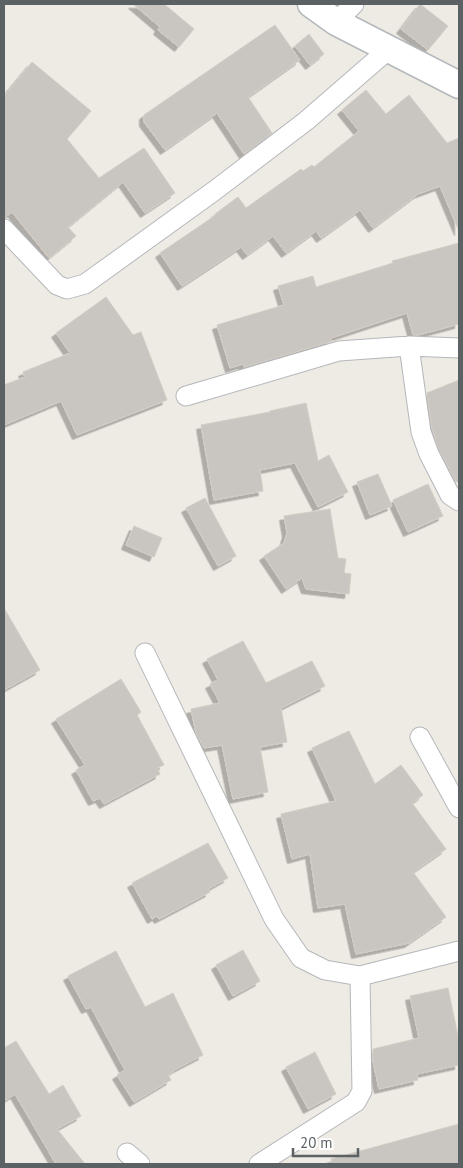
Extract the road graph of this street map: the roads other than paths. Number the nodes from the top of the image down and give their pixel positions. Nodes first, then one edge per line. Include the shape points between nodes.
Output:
1 (311, 4) edge
2 (354, 4) edge
3 (336, 22) junction
4 (389, 48) junction
5 (459, 85) edge
6 (4, 229) edge
7 (409, 346) junction
8 (459, 348) edge
9 (186, 396) dead end
10 (459, 501) edge
11 (145, 653) dead end
12 (420, 737) dead end
13 (459, 808) edge
14 (459, 951) edge
15 (360, 976) junction
16 (259, 1164) edge

1 - 3 street
2 - 3 street
3 - 4 street
4 - 5 street
4 - 6 street via 306,121 84,284 67,289 57,286
7 - 8 street
7 - 9 street via 339,351
7 - 10 street via 421,432 450,495
11 - 15 street via 274,919 301,958 325,970
12 - 13 street
14 - 15 street
15 - 16 street via 362,1091 356,1102

